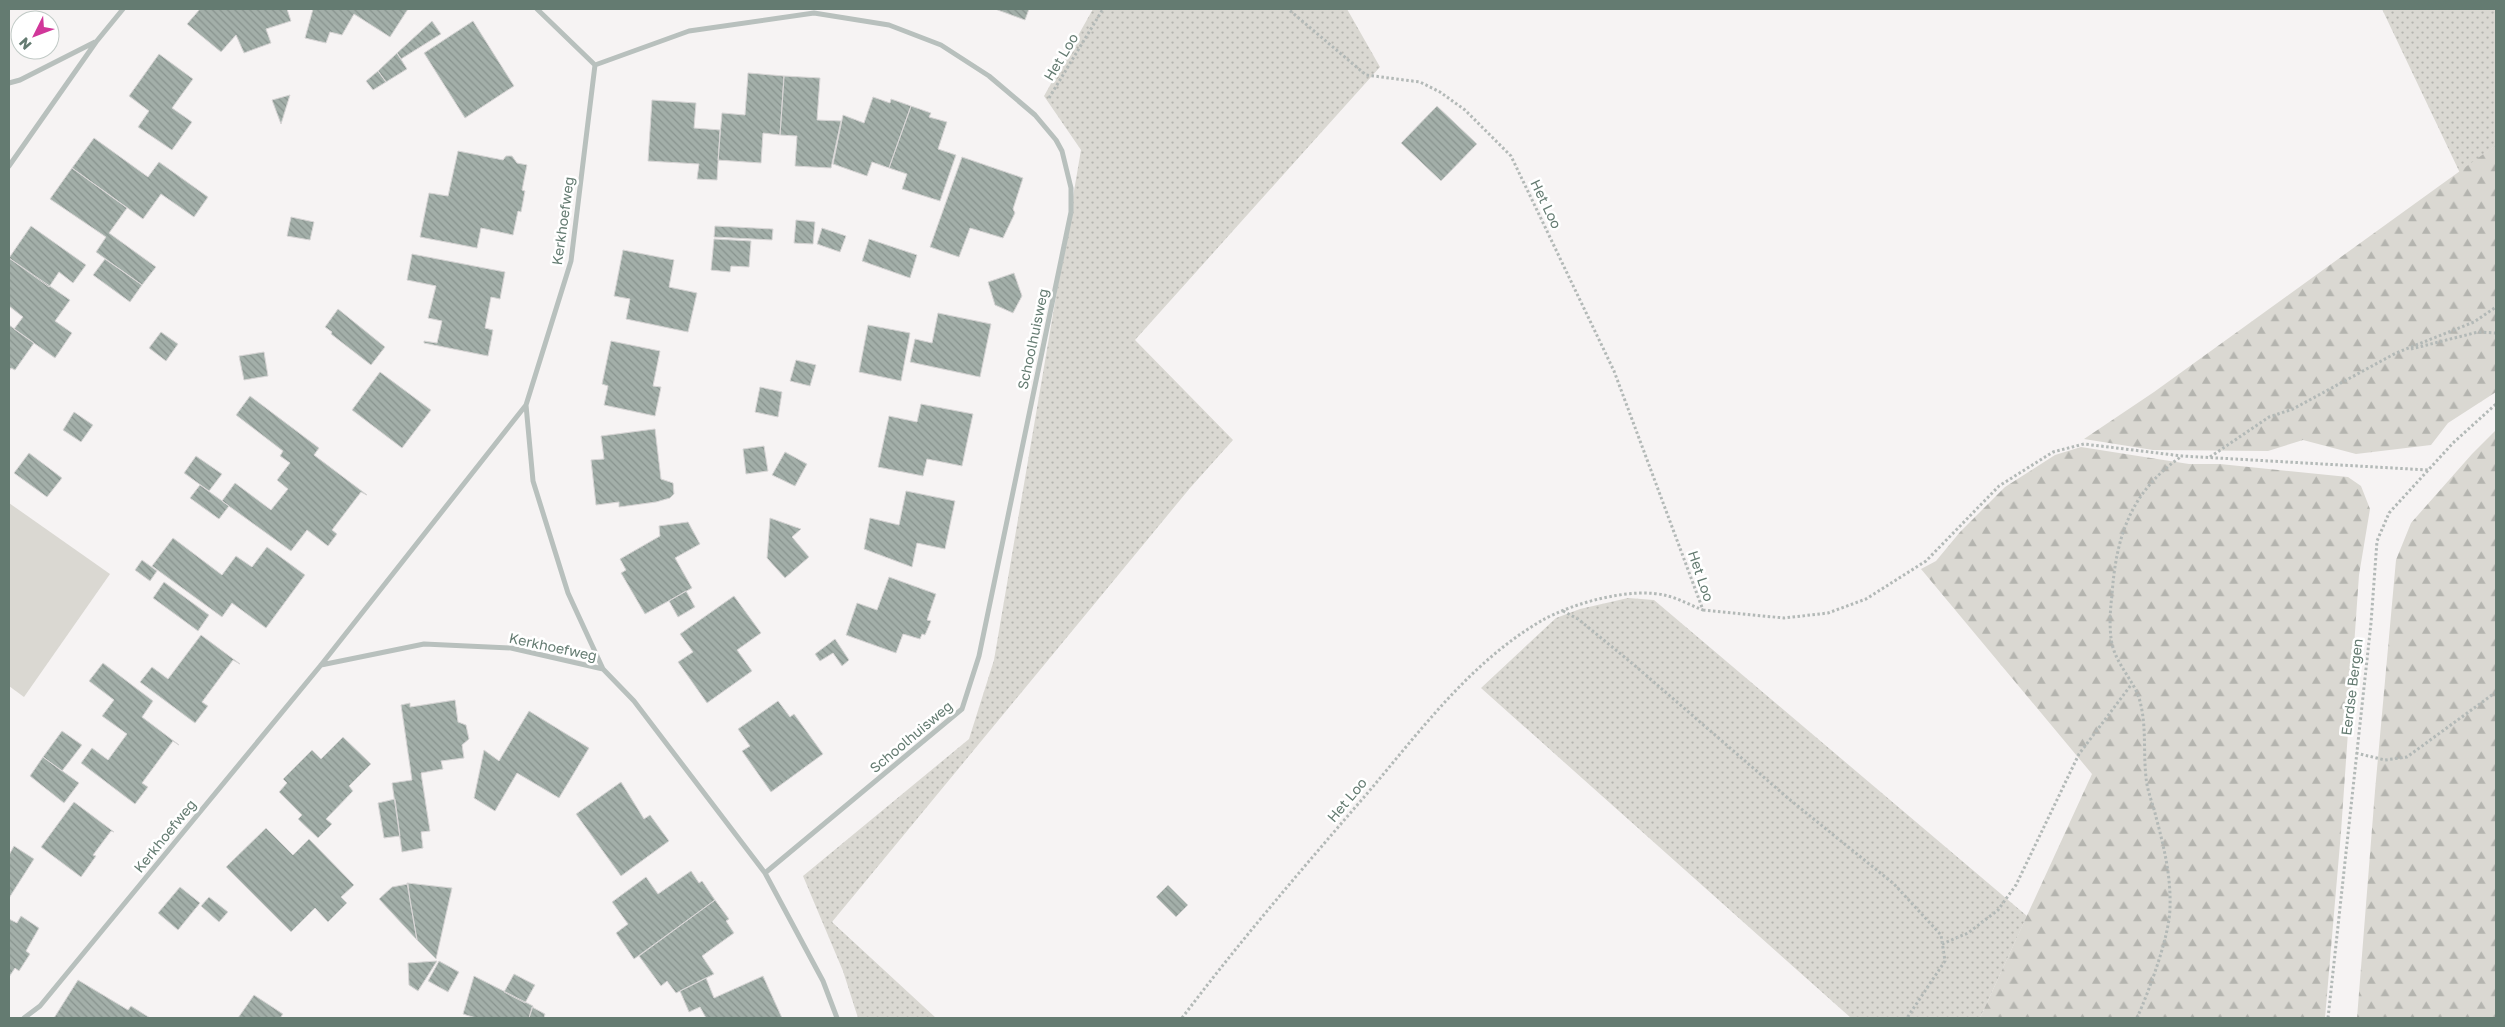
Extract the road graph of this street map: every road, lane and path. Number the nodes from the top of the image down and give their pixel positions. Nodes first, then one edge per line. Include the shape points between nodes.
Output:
1 (123, 9) edge
2 (537, 9) edge
3 (1103, 9) edge
4 (1288, 9) edge
5 (96, 42) junction
6 (595, 65) junction
7 (9, 83) edge
8 (1035, 115) junction
9 (9, 166) edge
10 (2496, 307) edge
11 (2496, 333) edge
12 (2396, 353) junction
13 (526, 404) junction
14 (2496, 404) edge
15 (2182, 456) junction
16 (2210, 457) junction
17 (2428, 470) junction
18 (1563, 610) junction
19 (1703, 610) junction
20 (321, 665) junction
21 (603, 669) junction
22 (2132, 685) junction
23 (2496, 692) edge
24 (2356, 753) junction
25 (766, 873) junction
26 (1942, 944) junction
27 (24, 1018) edge
28 (836, 1018) edge
29 (1182, 1018) edge
30 (1907, 1018) edge
31 (2137, 1018) edge
32 (2328, 1018) edge

1 - 5 street
2 - 6 street
3 - 8 path, Het Loo
4 - 19 path, Het Loo via 1366,76 1420,82 1440,92 1465,110 1511,156 1614,371
5 - 7 street
5 - 9 street
6 - 8 street, Schoolhuisweg via 689,31 814,13 889,25 941,45 988,76
6 - 13 street, Kerkhoefweg via 571,261
8 - 25 street, Schoolhuisweg via 1062,151 1072,188 1071,212 979,656 962,709
10 - 12 path via 2474,322
11 - 12 path via 2478,332
12 - 16 path via 2293,409 2269,417
13 - 20 street, Kerkhoefweg
13 - 21 street, Kerkhoefweg via 533,481 568,593
14 - 17 path, Eerdse Bergen
15 - 16 path
15 - 19 path via 2084,444 2053,452 1999,486 1926,561 1866,599 1828,613 1784,618
15 - 22 path via 2169,465 2139,498 2126,519 2118,547 2110,610 2112,644 2122,671
16 - 17 path
17 - 24 path, Eerdse Bergen via 2389,513 2377,541
18 - 19 path, Het Loo via 1619,594 1667,596
18 - 26 path via 1633,664 1788,799 1894,884 1941,935
18 - 29 path, Het Loo via 1541,621 1494,654 1442,706 1228,956
20 - 21 street, Kerkhoefweg via 424,644 511,648
20 - 27 street, Kerkhoefweg via 40,1006
21 - 25 street, Kerkhoefweg via 634,701
22 - 26 path via 2078,754 2016,885 1998,910 1968,933
22 - 31 path via 2139,698 2146,778 2168,865 2171,908 2159,957
23 - 24 path via 2407,757 2384,760
24 - 32 path, Eerdse Bergen
25 - 28 street via 823,981
26 - 30 path via 1945,961

